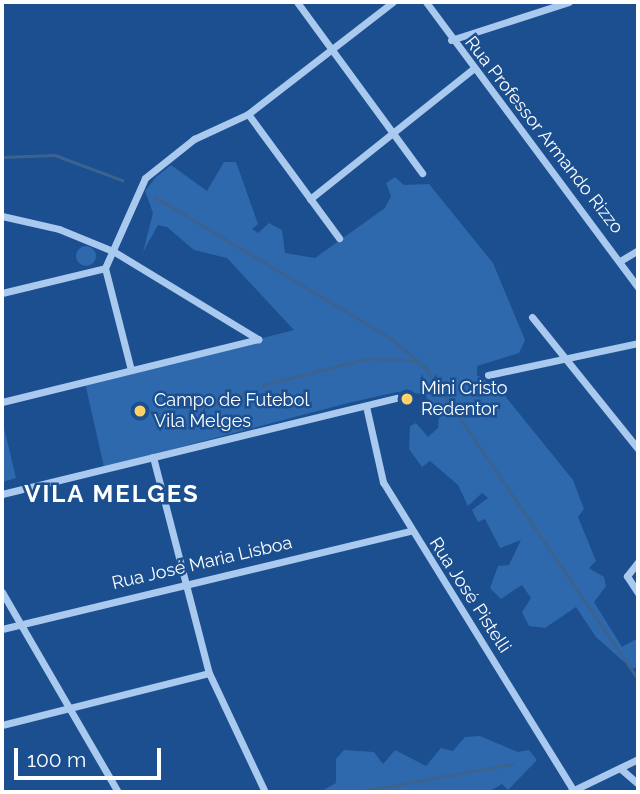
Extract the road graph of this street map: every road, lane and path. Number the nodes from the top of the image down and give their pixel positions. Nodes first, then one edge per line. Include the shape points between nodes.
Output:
1 (297, 2) edge
2 (393, 2) edge
3 (426, 2) edge
4 (569, 2) edge
5 (451, 40) junction
6 (331, 48) junction
7 (473, 69) junction
8 (248, 114) junction
9 (393, 133) junction
10 (422, 173) dead end
11 (310, 199) junction
12 (2, 216) edge
13 (339, 238) dead end
14 (638, 250) edge
15 (113, 251) junction
16 (620, 261) junction
17 (105, 268) junction
18 (638, 287) edge
19 (2, 293) edge
20 (532, 317) dead end
21 (638, 343) edge
22 (565, 358) junction
23 (131, 370) junction
24 (488, 375) dead end
25 (397, 398) dead end
26 (2, 402) edge
27 (366, 406) junction
28 (638, 449) edge
29 (153, 457) junction
30 (2, 494) edge
31 (410, 531) junction
32 (638, 562) edge
33 (183, 582) junction
34 (2, 592) edge
35 (638, 593) edge
36 (21, 624) junction
37 (2, 629) edge
38 (209, 673) junction
39 (68, 708) junction
40 (2, 725) edge
41 (638, 759) edge
42 (621, 769) junction
43 (638, 784) edge
44 (572, 791) edge
45 (118, 792) edge
46 (265, 792) edge

1 - 6 street
2 - 6 street
3 - 5 street, Rua Professor Armando Rizzo
4 - 5 street
5 - 7 street, Rua Professor Armando Rizzo
6 - 8 street
6 - 9 street
7 - 9 street
7 - 16 street, Rua Professor Armando Rizzo
8 - 11 street
8 - 15 street via 159,163 134,196
9 - 10 street
9 - 11 street
11 - 13 street
12 - 15 street via 59,229
14 - 16 street
15 - 17 street
15 - 23 street via 258,339
16 - 18 street, Rua Professor Armando Rizzo
17 - 19 street
17 - 23 street
20 - 22 street
21 - 22 street
22 - 24 street
22 - 28 street
23 - 26 street
25 - 27 street
27 - 29 street
27 - 31 street, Rua José Pistelli via 383,482
29 - 30 street
29 - 33 street
31 - 33 street, Rua José Maria Lisboa
31 - 44 street, Rua José Pistelli
32 - 35 street via 628,579
33 - 36 street, Rua José Maria Lisboa
33 - 38 street
34 - 36 street
36 - 37 street, Rua José Maria Lisboa
36 - 39 street
38 - 39 street
38 - 46 street
39 - 40 street
39 - 45 street
41 - 42 street
42 - 43 street
42 - 44 street

